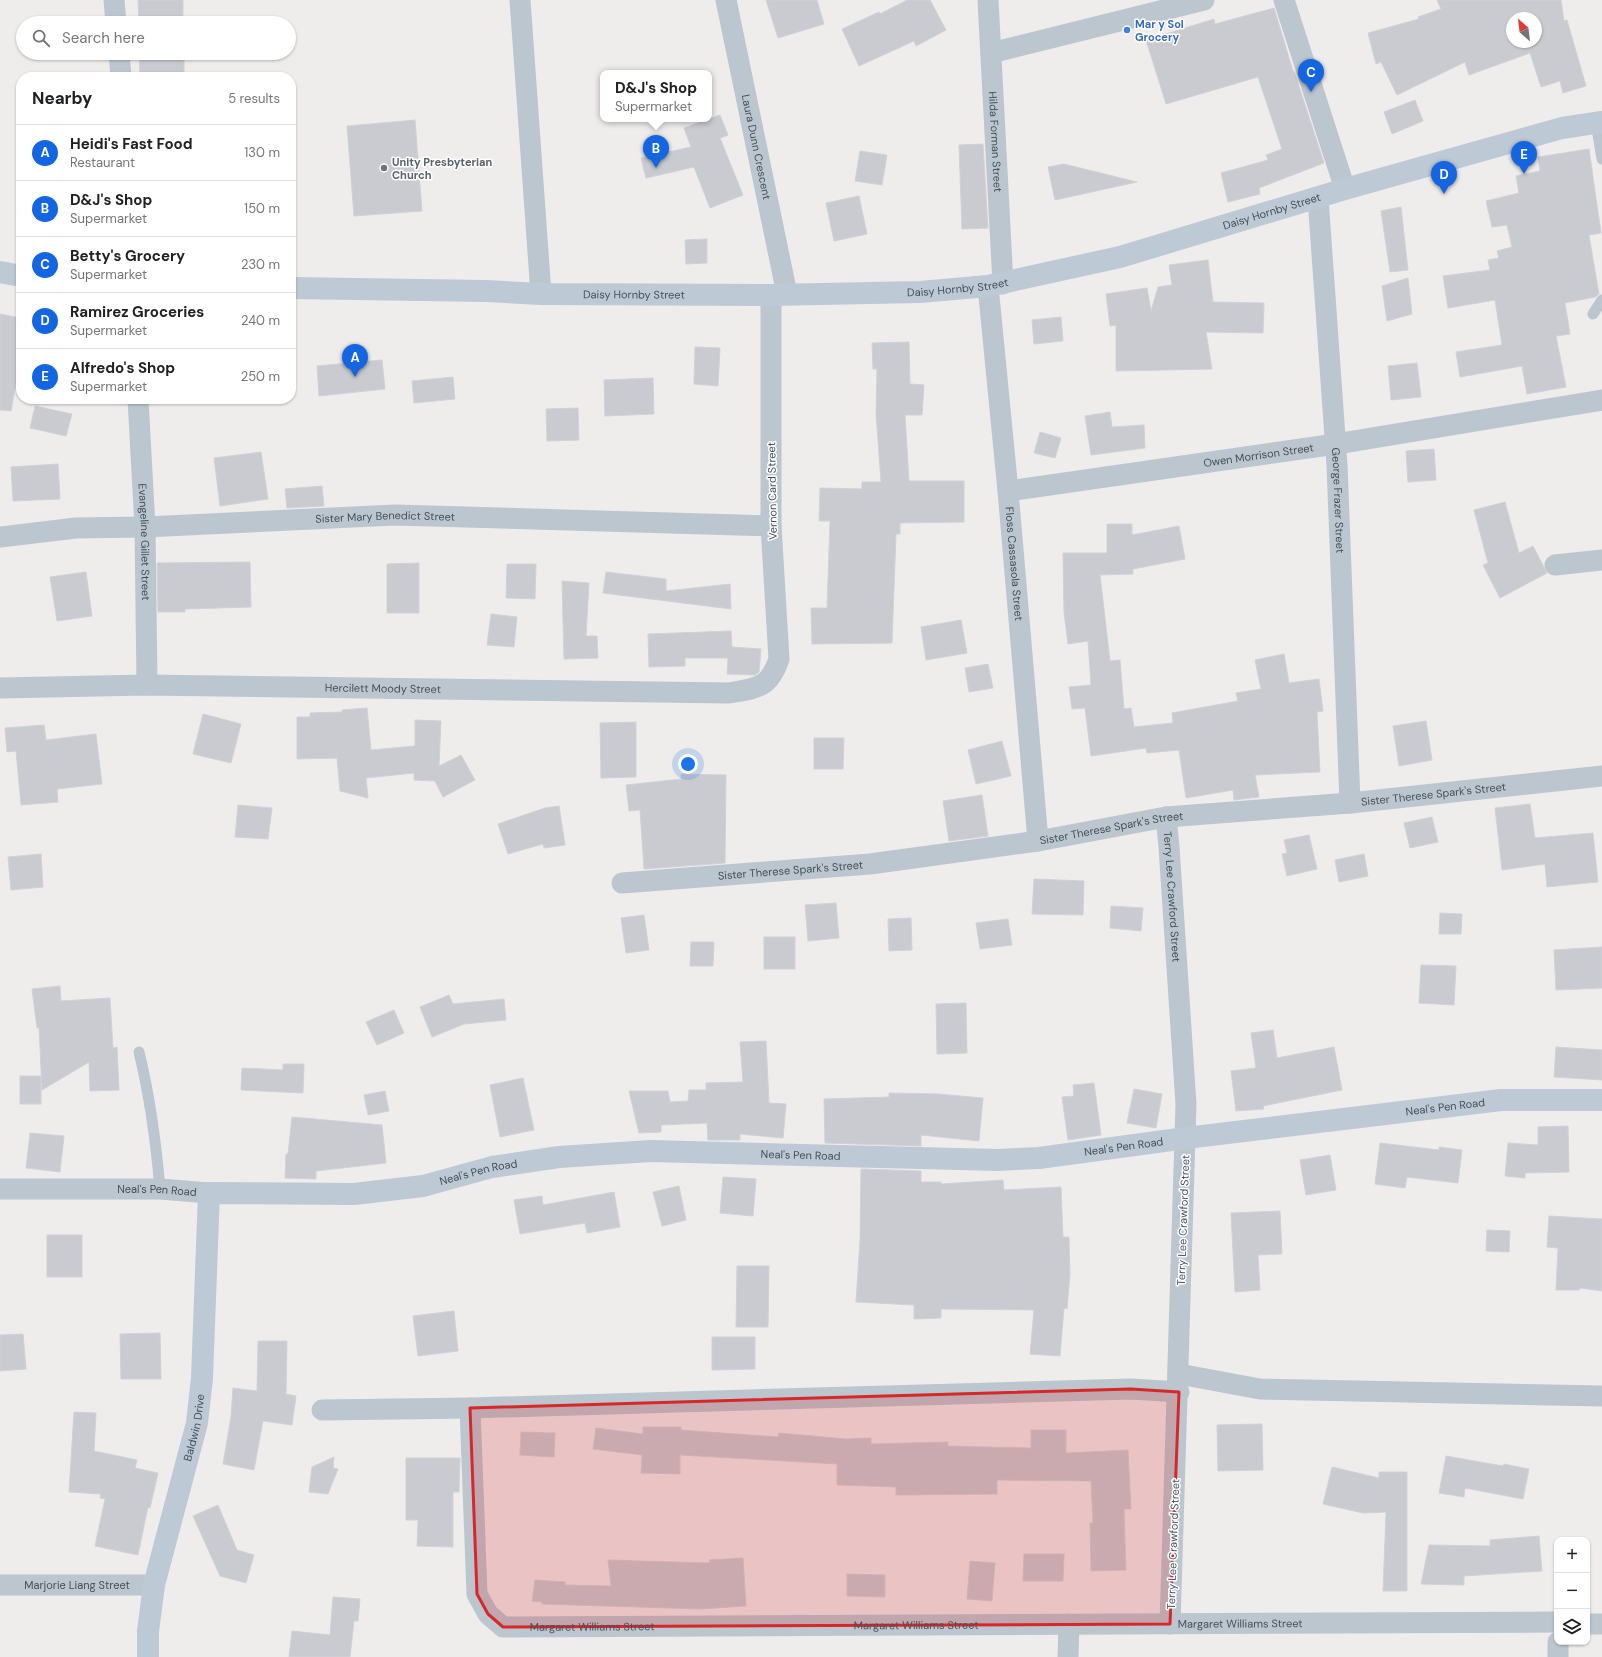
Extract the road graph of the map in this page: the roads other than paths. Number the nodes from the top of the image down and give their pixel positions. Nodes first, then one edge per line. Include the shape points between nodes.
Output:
1 (114, 0) edge
2 (520, 0) edge
3 (726, 0) edge
4 (988, 0) edge
5 (1204, 0) edge
6 (1284, 0) edge
7 (115, 16) edge
8 (991, 53) junction
9 (120, 60) edge
10 (121, 72) edge
11 (1599, 122) edge
12 (1602, 159) edge
13 (1345, 189) junction
14 (1318, 198) junction
15 (0, 272) edge
16 (16, 275) edge
17 (995, 285) junction
18 (296, 288) edge
19 (541, 294) junction
20 (779, 295) junction
21 (1602, 300) edge
22 (1593, 314) dead end
23 (1602, 400) edge
24 (138, 404) edge
25 (1336, 444) junction
26 (1008, 491) junction
27 (771, 526) junction
28 (145, 527) junction
29 (0, 537) edge
30 (1602, 560) edge
31 (1555, 565) dead end
32 (765, 684) joint
33 (147, 685) junction
34 (0, 688) edge
35 (1602, 776) edge
36 (1350, 803) junction
37 (1166, 817) junction
38 (1038, 841) junction
39 (622, 883) dead end
40 (139, 1052) dead end
41 (1602, 1100) edge
42 (1186, 1138) junction
43 (0, 1189) edge
44 (160, 1189) junction
45 (209, 1193) junction
46 (1179, 1383) junction
47 (1602, 1396) edge
48 (470, 1408) junction
49 (322, 1410) dead end
50 (154, 1584) junction
51 (0, 1585) edge
52 (1554, 1622) edge
53 (1069, 1624) junction
54 (1170, 1624) junction
55 (1590, 1624) edge
56 (1602, 1624) edge
57 (1558, 1645) edge
58 (148, 1657) edge
59 (1068, 1657) edge
60 (1558, 1657) edge

1 - 7 street
2 - 19 street
3 - 20 street, Laura Dunn Crescent
4 - 8 street, Hilda Forman Street
5 - 8 street
6 - 13 street
8 - 17 street, Hilda Forman Street
9 - 10 street
11 - 12 lane
11 - 13 street, Daisy Hornby Street via 1562,128
13 - 14 street, Daisy Hornby Street
14 - 17 street, Daisy Hornby Street via 1120,257
14 - 25 street, George Frazer Street
15 - 16 street
17 - 20 street, Daisy Hornby Street via 920,292
17 - 26 street, Floss Cassasola Street
18 - 19 street, Daisy Hornby Street
19 - 20 street, Daisy Hornby Street
20 - 27 street, Vernon Card Street
21 - 22 lane
23 - 25 street, Owen Morrison Street
24 - 28 street, Evangeline Gillet Street
25 - 26 street, Owen Morrison Street
25 - 36 street, George Frazer Street
26 - 38 street, Floss Cassasola Street
27 - 28 street, Sister Mary Benedict Street via 394,515
27 - 32 street, Vernon Card Street via 779,659
28 - 29 street, Sister Mary Benedict Street via 76,528
28 - 33 street, Evangeline Gillet Street
30 - 31 street
32 - 33 street, Hercilett Moody Street via 729,693
33 - 34 street, Hercilett Moody Street
35 - 36 street, Sister Therese Spark's Street
36 - 37 street, Sister Therese Spark's Street
37 - 38 street, Sister Therese Spark's Street
37 - 42 street, Terry Lee Crawford Street via 1170,847
38 - 39 street, Sister Therese Spark's Street via 870,864
40 - 44 lane via 155,1129
41 - 42 street, Neal's Pen Road via 1501,1100
42 - 45 street, Neal's Pen Road via 1039,1158 997,1160 651,1151 559,1157 492,1167 423,1186 354,1194
42 - 46 street, Terry Lee Crawford Street
43 - 44 street, Neal's Pen Road
44 - 45 street, Neal's Pen Road
45 - 50 street, Baldwin Drive via 202,1378 197,1423
46 - 47 street via 1260,1389
46 - 48 street via 1131,1389
46 - 54 street, Terry Lee Crawford Street
48 - 49 street
48 - 53 street, Margaret Williams Street via 477,1594 488,1614 503,1627
50 - 51 street, Marjorie Liang Street
50 - 58 street, Baldwin Drive via 148,1631
52 - 54 street, Margaret Williams Street
53 - 54 street, Margaret Williams Street
53 - 59 street
55 - 56 street
57 - 60 street

